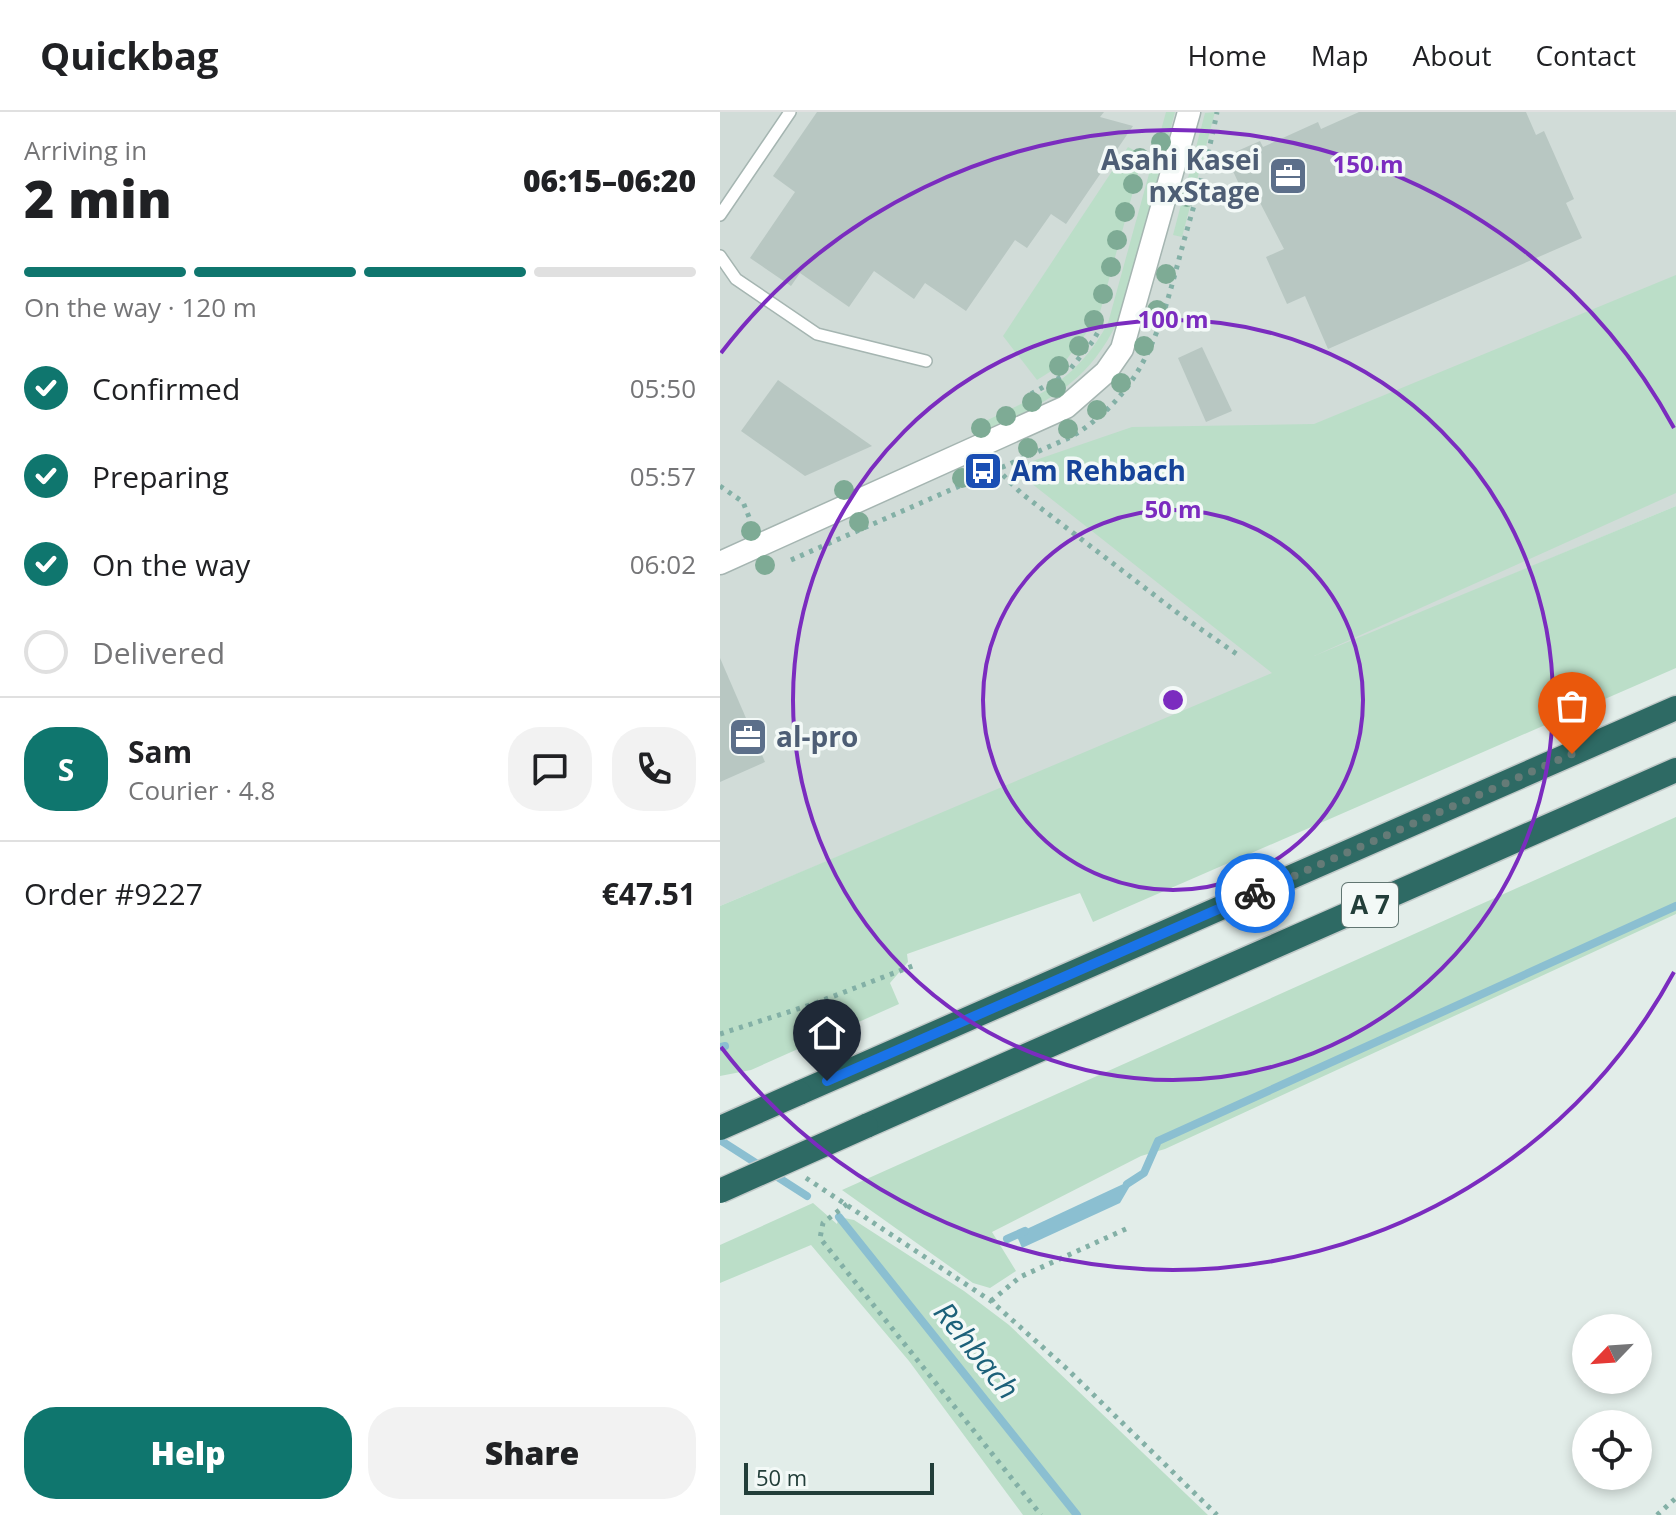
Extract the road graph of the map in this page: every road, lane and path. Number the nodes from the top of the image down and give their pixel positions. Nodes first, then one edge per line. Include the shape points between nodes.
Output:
1 (790, 112) edge
2 (1189, 112) edge
3 (720, 215) edge
4 (720, 256) edge
5 (1105, 319) dead end
6 (926, 361) dead end
7 (1023, 398) dead end
8 (982, 447) junction
9 (720, 486) edge
10 (751, 522) dead end
11 (720, 563) edge
12 (1241, 657) dead end
13 (1676, 708) edge
14 (1676, 770) edge
15 (915, 965) dead end
16 (720, 1034) edge
17 (720, 1128) edge
18 (720, 1191) edge
19 (829, 1193) dead end
20 (847, 1204) junction
21 (1128, 1228) dead end
22 (991, 1301) junction
23 (1676, 1498) edge
24 (1041, 1515) edge
25 (1217, 1515) edge
26 (1657, 1515) edge

1 - 3 lane
2 - 8 street via 1122,349 1106,372 1066,407
4 - 6 lane via 736,279 817,334
5 - 7 path via 1064,375
8 - 11 street
8 - 12 path via 1009,483
9 - 10 path via 743,502
13 - 17 highway, A 7, bridge
14 - 18 highway, A 7, bridge
15 - 16 path
19 - 20 path
20 - 22 path
20 - 24 path via 823,1223 820,1238
21 - 22 path via 1020,1277
22 - 25 path
23 - 26 path

